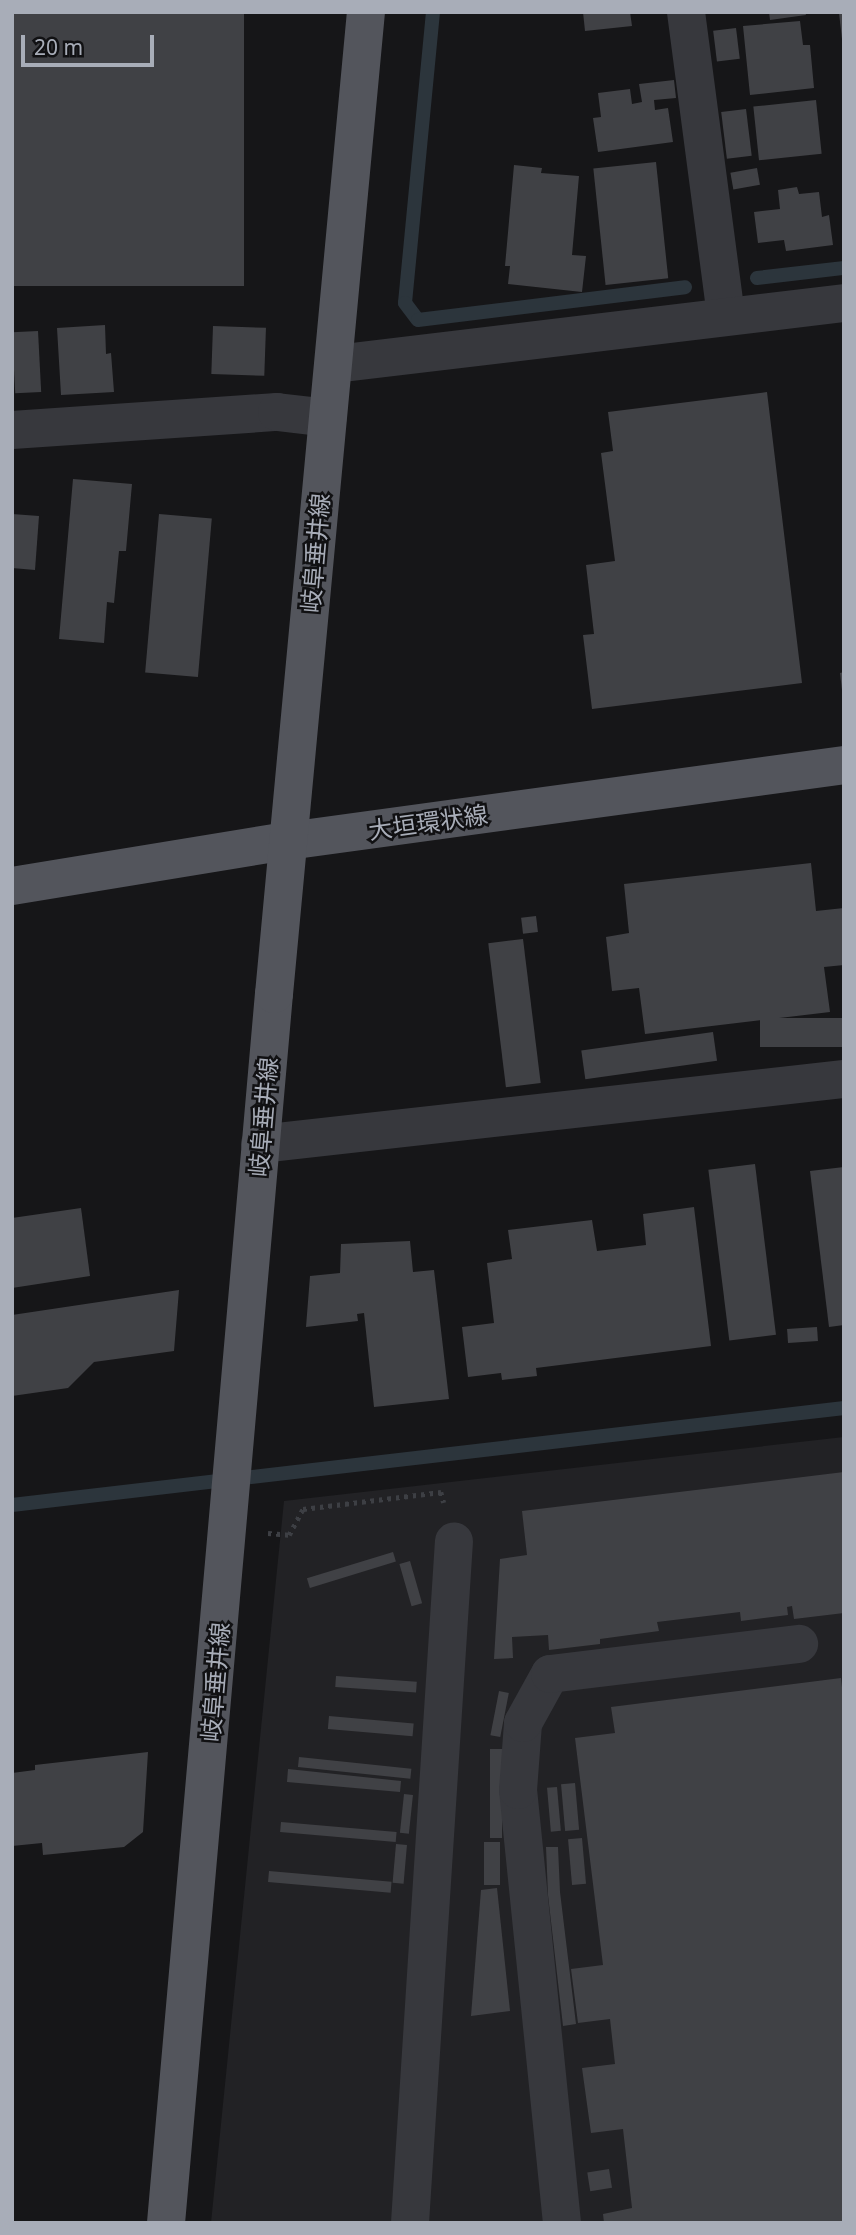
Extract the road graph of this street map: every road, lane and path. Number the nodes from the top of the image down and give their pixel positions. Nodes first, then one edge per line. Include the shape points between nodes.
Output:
1 (366, 12) edge
2 (686, 12) edge
3 (844, 303) edge
4 (726, 316) junction
5 (335, 364) junction
6 (328, 418) junction
7 (12, 430) edge
8 (844, 765) edge
9 (288, 841) junction
10 (12, 886) edge
11 (844, 1079) edge
12 (260, 1144) junction
13 (265, 1533) dead end
14 (454, 1541) joint
15 (799, 1644) dead end
16 (166, 2223) edge
17 (410, 2223) edge
18 (562, 2223) edge

1 - 5 main road, 岐阜垂井線
2 - 4 street
3 - 4 street
4 - 5 street
5 - 6 main road, 岐阜垂井線
6 - 7 street via 277,412
6 - 9 main road, 岐阜垂井線
8 - 9 main road, 大垣環状線
9 - 10 main road, 大垣環状線
9 - 12 main road, 岐阜垂井線
11 - 12 street
12 - 16 main road, 岐阜垂井線
13 - 14 path via 289,1535 303,1509 441,1492
14 - 17 street
15 - 18 street via 550,1674 523,1723 518,1790

